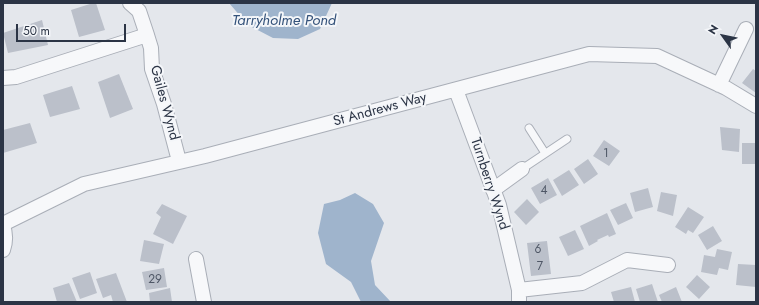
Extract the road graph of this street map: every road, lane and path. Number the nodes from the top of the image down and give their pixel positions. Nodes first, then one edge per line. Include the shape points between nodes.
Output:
1 (130, 3) edge
2 (746, 29) dead end
3 (147, 36) junction
4 (3, 78) edge
5 (719, 85) junction
6 (456, 90) junction
7 (756, 106) edge
8 (529, 128) dead end
9 (567, 139) dead end
10 (545, 153) junction
11 (179, 161) junction
12 (522, 169) joint
13 (493, 190) junction
14 (3, 225) edge
15 (3, 250) edge
16 (196, 259) dead end
17 (668, 265) dead end
18 (519, 296) edge
19 (204, 302) edge

1 - 3 street, Gailes Wynd via 139,11
2 - 5 street
3 - 4 street via 16,77
3 - 11 street, Gailes Wynd via 151,48 152,69
5 - 6 street, St Andrews Way via 657,56 589,54
5 - 7 street, St Andrews Way
6 - 11 street, St Andrews Way
6 - 13 street, Turnberry Wynd
8 - 10 lane
9 - 10 lane
10 - 12 lane
11 - 14 street, St Andrews Way via 84,184
12 - 13 street
13 - 18 street, Turnberry Wynd
14 - 15 street via 6,242
16 - 19 street
17 - 18 street via 627,260 582,283

